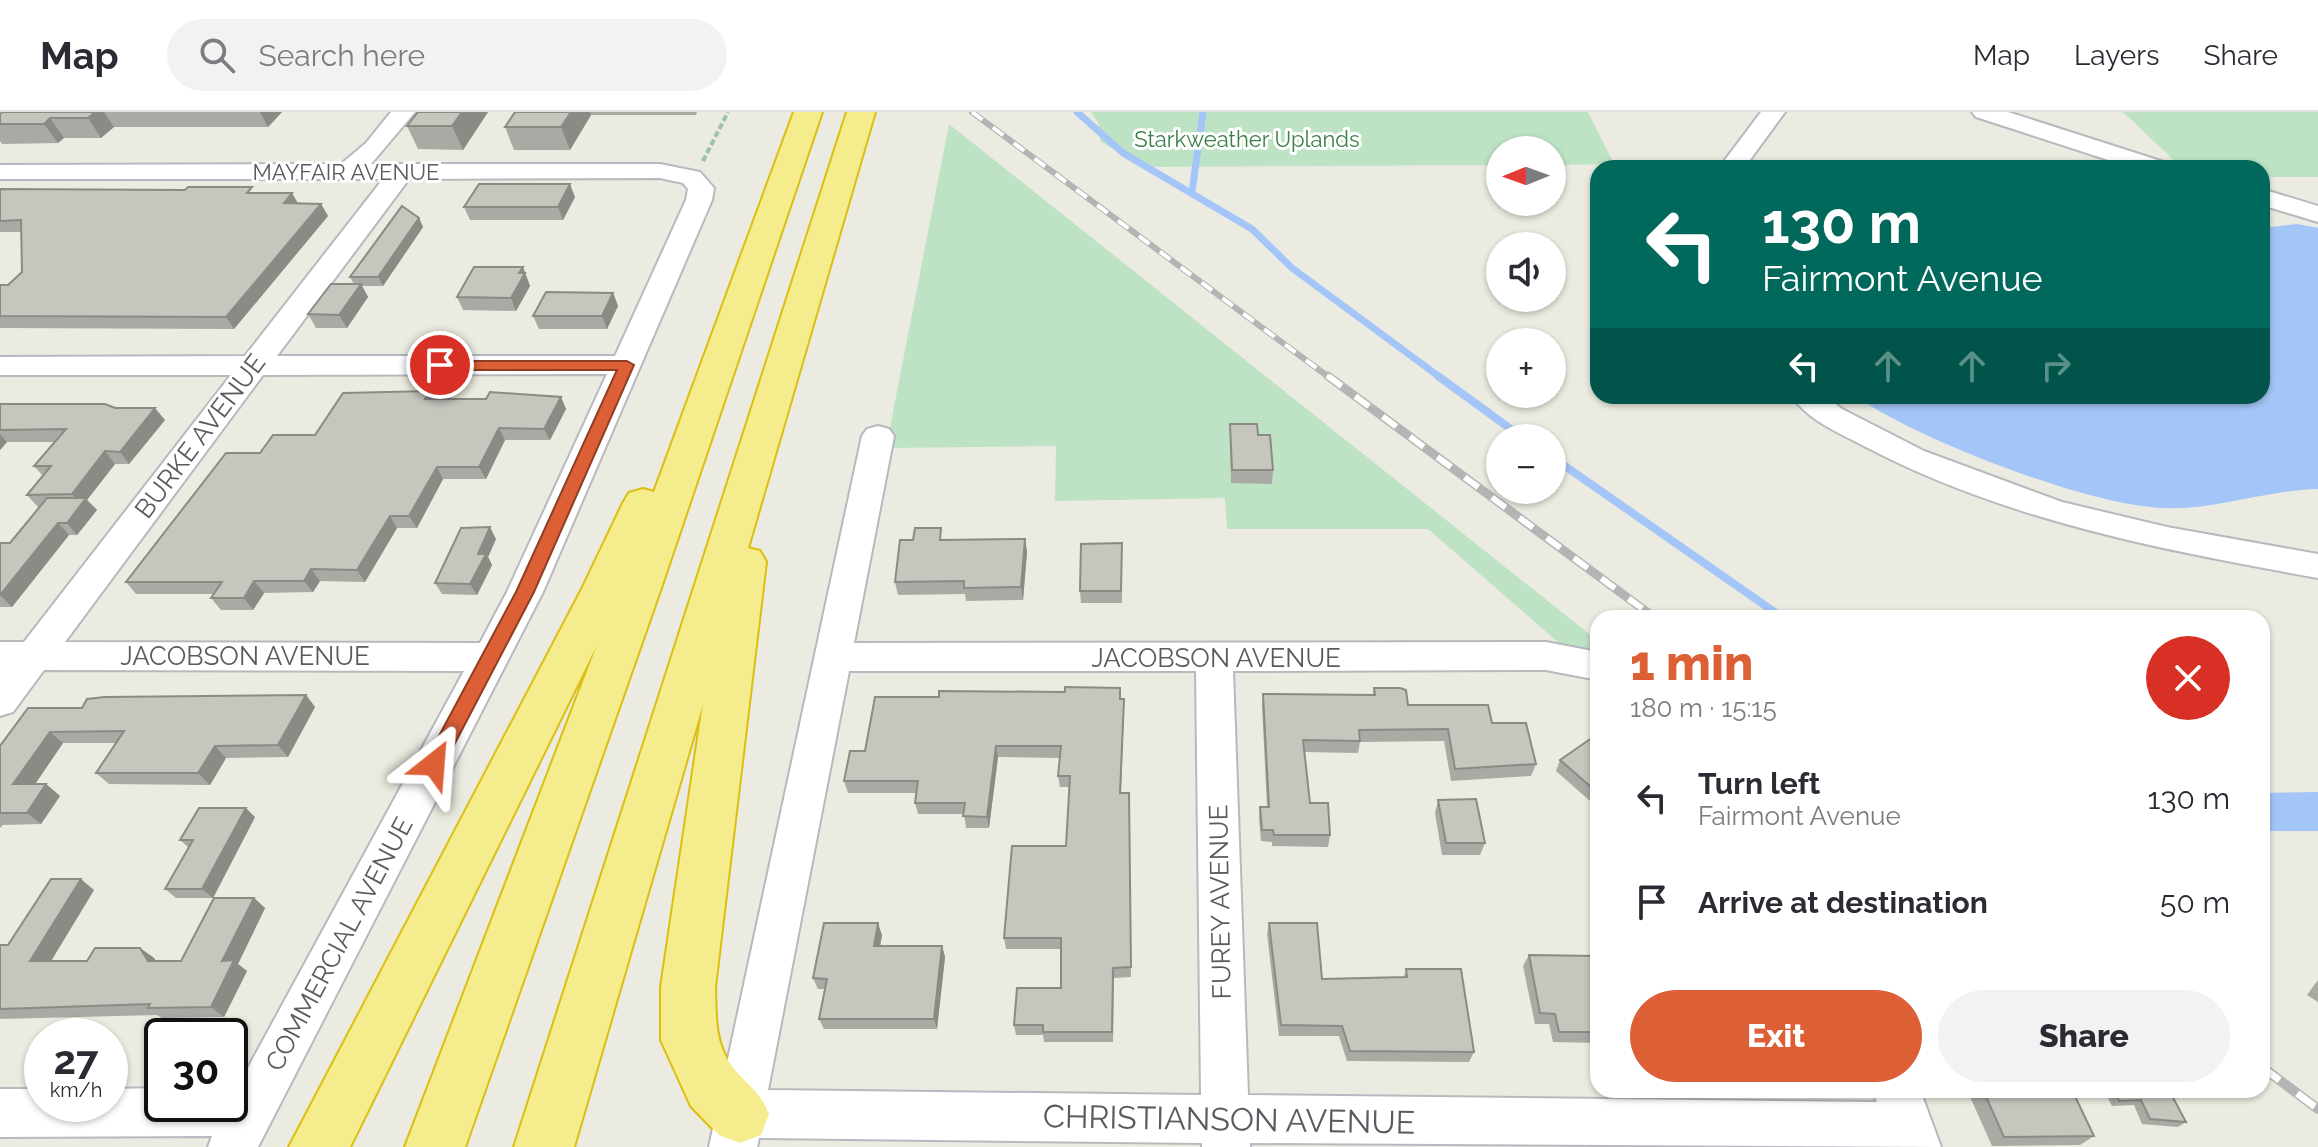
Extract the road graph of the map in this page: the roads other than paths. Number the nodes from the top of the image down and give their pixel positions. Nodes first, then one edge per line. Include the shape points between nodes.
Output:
1 (403, 112) edge
2 (808, 112) edge
3 (861, 112) edge
4 (1773, 112) edge
5 (1984, 112) edge
6 (1737, 160) edge
7 (2133, 160) edge
8 (348, 171) junction
9 (0, 172) edge
10 (401, 172) junction
11 (691, 177) joint
12 (2270, 199) edge
13 (2318, 214) edge
14 (732, 326) junction
15 (254, 365) junction
16 (627, 365) junction
17 (0, 366) edge
18 (1817, 404) edge
19 (765, 425) junction
20 (878, 436) dead end
21 (2318, 566) edge
22 (17, 656) edge
23 (490, 657) junction
24 (833, 657) junction
25 (1214, 657) junction
26 (1590, 664) edge
27 (0, 701) edge
28 (0, 1113) edge
29 (1908, 1121) edge
30 (241, 1130) edge
31 (736, 1130) edge
32 (1226, 1133) edge
33 (319, 1147) edge
34 (435, 1147) edge
35 (544, 1147) edge

1 - 8 street via 375,148
2 - 14 highway
3 - 19 highway
4 - 6 street
5 - 7 street
8 - 9 street, MAYFAIR AVENUE
8 - 10 street, MAYFAIR AVENUE
10 - 11 street, MAYFAIR AVENUE via 660,171
10 - 15 street, BURKE AVENUE
11 - 16 street, COMMERCIAL AVENUE via 701,188 699,200
12 - 13 street
14 - 33 highway
14 - 34 highway
15 - 16 street
15 - 17 street
15 - 22 street, BURKE AVENUE
16 - 23 street, COMMERCIAL AVENUE via 551,538
18 - 21 street via 1913,458 2055,512
19 - 31 highway via 688,987 689,1040
19 - 35 highway
20 - 24 street
22 - 23 street, JACOBSON AVENUE
22 - 27 street, BURKE AVENUE
23 - 30 street, COMMERCIAL AVENUE
24 - 25 street, JACOBSON AVENUE
24 - 31 street
25 - 26 street, JACOBSON AVENUE via 1546,656
25 - 32 street, FUREY AVENUE
28 - 30 street
29 - 32 street, CHRISTIANSON AVENUE
31 - 32 street, CHRISTIANSON AVENUE

